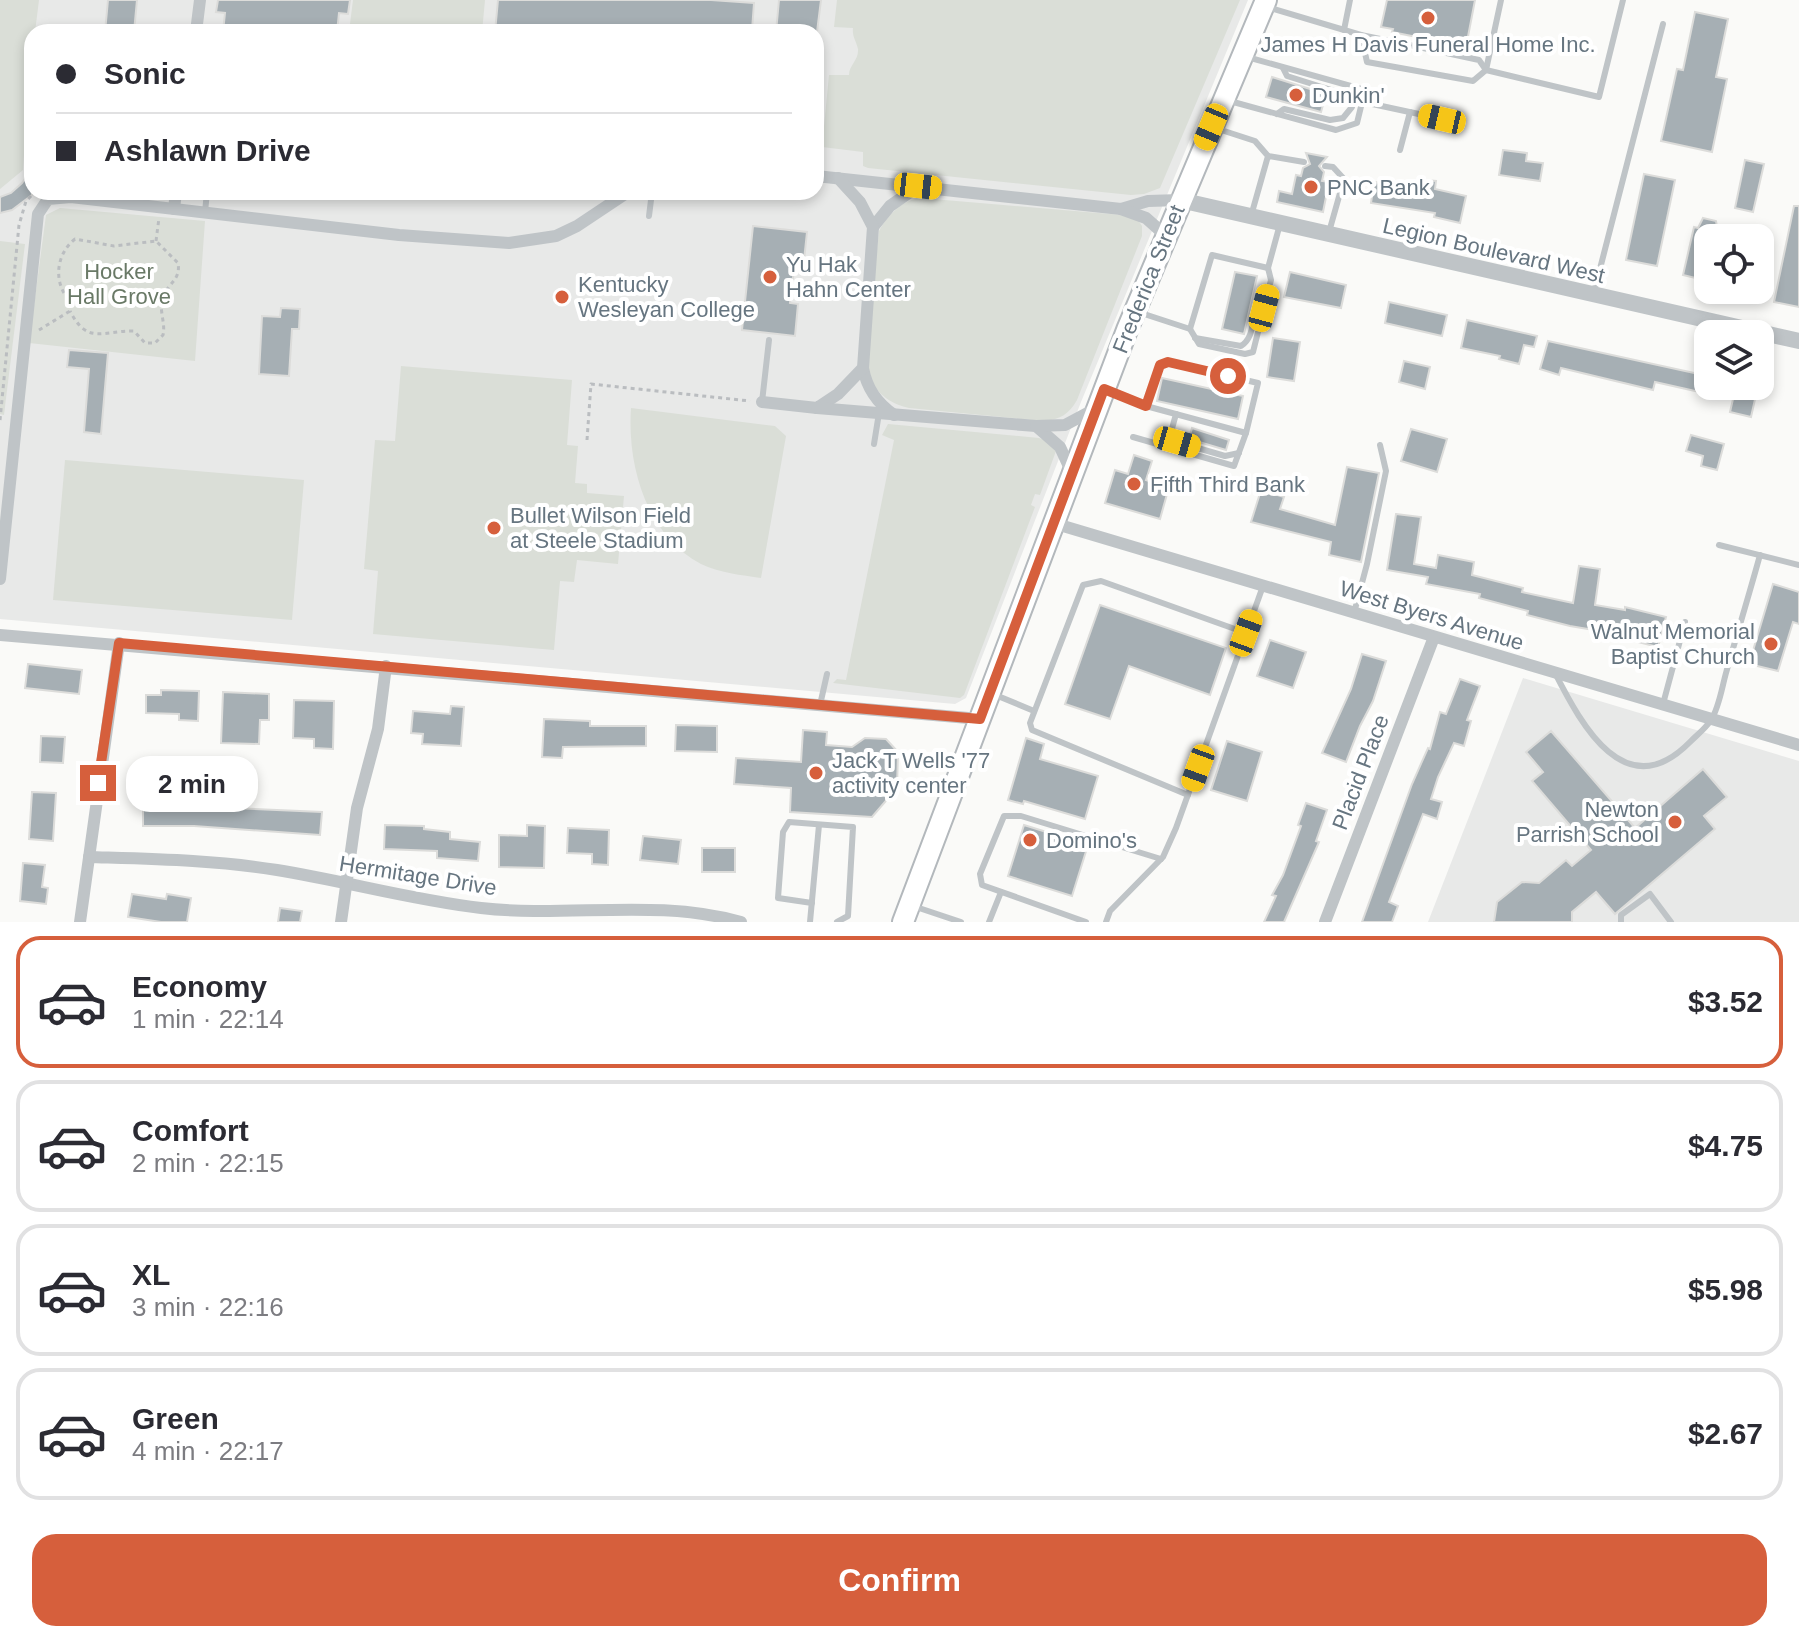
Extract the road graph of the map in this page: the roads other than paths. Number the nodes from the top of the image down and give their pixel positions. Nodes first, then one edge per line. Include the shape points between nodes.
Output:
1 (200, 0) edge
2 (1350, 0) edge
3 (1501, 0) edge
4 (1623, 0) edge
5 (1265, 3) edge
6 (197, 24) edge
7 (1663, 24) dead end
8 (1344, 30) junction
9 (1361, 35) junction
10 (1390, 41) dead end
11 (1400, 43) dead end
12 (1241, 55) junction
13 (1283, 68) junction
14 (1486, 70) junction
15 (1223, 99) junction
16 (1363, 102) junction
17 (1410, 112) junction
18 (1277, 114) junction
19 (1442, 119) dead end
20 (1211, 127) junction
21 (1400, 150) dead end
22 (1268, 156) junction
23 (1304, 162) dead end
24 (1325, 166) dead end
25 (824, 177) edge
26 (838, 178) junction
27 (918, 186) junction
28 (40, 200) edge
29 (97, 200) edge
30 (175, 200) edge
31 (206, 200) edge
32 (616, 200) edge
33 (651, 200) edge
34 (1180, 200) junction
35 (174, 209) junction
36 (1121, 209) junction
37 (205, 212) junction
38 (649, 216) dead end
39 (1251, 217) junction
40 (1280, 224) junction
41 (873, 227) junction
42 (1165, 235) junction
43 (1328, 236) junction
44 (1268, 268) junction
45 (1270, 286) junction
46 (1593, 295) junction
47 (1257, 302) dead end
48 (1135, 311) junction
49 (1255, 313) dead end
50 (1190, 329) junction
51 (1195, 338) junction
52 (769, 340) dead end
53 (1799, 341) edge
54 (863, 368) junction
55 (1101, 398) junction
56 (762, 402) joint
57 (1146, 406) junction
58 (817, 408) junction
59 (879, 413) junction
60 (1176, 414) junction
61 (894, 415) junction
62 (1036, 426) junction
63 (1246, 433) junction
64 (1133, 437) dead end
65 (874, 444) dead end
66 (1380, 445) dead end
67 (1169, 448) junction
68 (1239, 453) junction
69 (1072, 473) junction
70 (1053, 523) junction
71 (1719, 545) dead end
72 (1760, 555) junction
73 (1799, 565) edge
74 (0, 579) edge
75 (1263, 586) junction
76 (1354, 613) junction
77 (1685, 622) dead end
78 (1246, 633) junction
79 (0, 635) edge
80 (1434, 637) junction
81 (119, 643) junction
82 (386, 666) junction
83 (1555, 673) junction
84 (827, 674) dead end
85 (990, 693) junction
86 (820, 705) junction
87 (1663, 705) junction
88 (1034, 711) junction
89 (980, 719) junction
90 (1712, 719) junction
91 (1799, 745) edge
92 (1188, 795) junction
93 (819, 825) junction
94 (89, 857) junction
95 (1161, 859) junction
96 (346, 884) junction
97 (1001, 892) junction
98 (812, 903) junction
99 (906, 913) edge
100 (80, 922) edge
101 (341, 922) edge
102 (741, 922) edge
103 (810, 922) edge
104 (837, 922) edge
105 (961, 922) edge
106 (989, 922) edge
107 (1086, 922) edge
108 (1106, 922) edge
109 (1325, 922) edge
110 (1621, 922) edge
111 (1671, 922) edge

1 - 6 street
2 - 8 lane
3 - 14 lane
4 - 14 lane via 1599,97
5 - 8 lane
5 - 12 main road, Frederica Street
7 - 46 lane
8 - 9 lane
9 - 10 lane
9 - 14 lane via 1367,62 1473,81
11 - 14 lane via 1479,60
12 - 13 lane
12 - 15 main road, Frederica Street
13 - 16 lane via 1365,90
13 - 18 lane via 1287,76 1344,94 1352,107 1343,118 1330,120 1284,109
15 - 18 lane
15 - 20 main road, Frederica Street
16 - 17 lane
16 - 18 lane via 1357,123 1336,130
17 - 19 lane
17 - 21 lane
20 - 22 lane via 1255,141
20 - 34 main road, Frederica Street
22 - 23 lane
22 - 39 lane
24 - 43 lane via 1344,179
25 - 26 street
26 - 27 street
26 - 41 street
27 - 36 street
27 - 41 street via 890,206
28 - 74 street
29 - 35 street
30 - 35 street
31 - 37 lane
32 - 37 street via 556,236 509,243
33 - 38 lane
34 - 36 street
34 - 39 street, Legion Boulevard West
34 - 42 main road, Frederica Street
35 - 37 street
36 - 42 street via 1146,218
39 - 40 street, Legion Boulevard West
40 - 43 street, Legion Boulevard West
40 - 44 lane
41 - 54 street
42 - 48 main road, Frederica Street
43 - 46 street, Legion Boulevard West
44 - 45 lane
44 - 50 lane via 1212,255
45 - 47 lane
45 - 51 lane via 1253,352 1199,344
46 - 53 street, Legion Boulevard West
48 - 50 lane
48 - 55 main road, Frederica Street
49 - 51 lane via 1251,334 1241,346
50 - 51 lane
52 - 56 lane
54 - 58 street
54 - 61 street via 873,396
55 - 57 lane
55 - 62 street via 1065,425
55 - 69 main road, Frederica Street
56 - 58 street
57 - 60 lane
57 - 63 lane via 1160,365 1168,362 1258,383
58 - 59 street
59 - 61 street
59 - 65 lane
60 - 63 lane
60 - 67 lane
61 - 62 street
62 - 69 street via 1060,447
63 - 68 lane
64 - 67 lane
66 - 76 lane via 1386,471
67 - 68 lane via 1177,442 1225,456
67 - 68 lane via 1234,466
69 - 70 main road, Frederica Street
70 - 75 street, West Byers Avenue
70 - 85 main road, Frederica Street
71 - 72 lane
72 - 73 lane
72 - 90 lane
75 - 76 street, West Byers Avenue
75 - 78 lane
76 - 80 street, West Byers Avenue
77 - 87 lane
78 - 88 lane via 1101,581 1083,585
78 - 92 lane
79 - 81 street
80 - 83 street, West Byers Avenue
80 - 109 street, Placid Place
81 - 82 street
81 - 94 street
82 - 86 street
82 - 96 street
83 - 87 street, West Byers Avenue
83 - 90 lane via 1586,727 1628,765 1662,764
84 - 86 lane
85 - 88 lane
85 - 89 main road, Frederica Street
86 - 89 street
87 - 90 street, West Byers Avenue
88 - 92 lane via 1032,730
89 - 99 main road, Frederica Street
90 - 91 street, West Byers Avenue
92 - 95 lane
93 - 98 lane
93 - 98 lane via 789,822 783,832 778,898
93 - 104 lane via 853,827 848,916
94 - 96 street, Hermitage Drive via 235,864
94 - 100 street
95 - 97 lane via 1021,816 1004,816 980,874 982,885
95 - 108 lane via 1110,911
96 - 101 street
96 - 102 street, Hermitage Drive via 483,908 625,908
97 - 106 lane
97 - 107 lane
98 - 103 lane
99 - 105 lane
110 - 111 lane via 1621,915 1650,894

